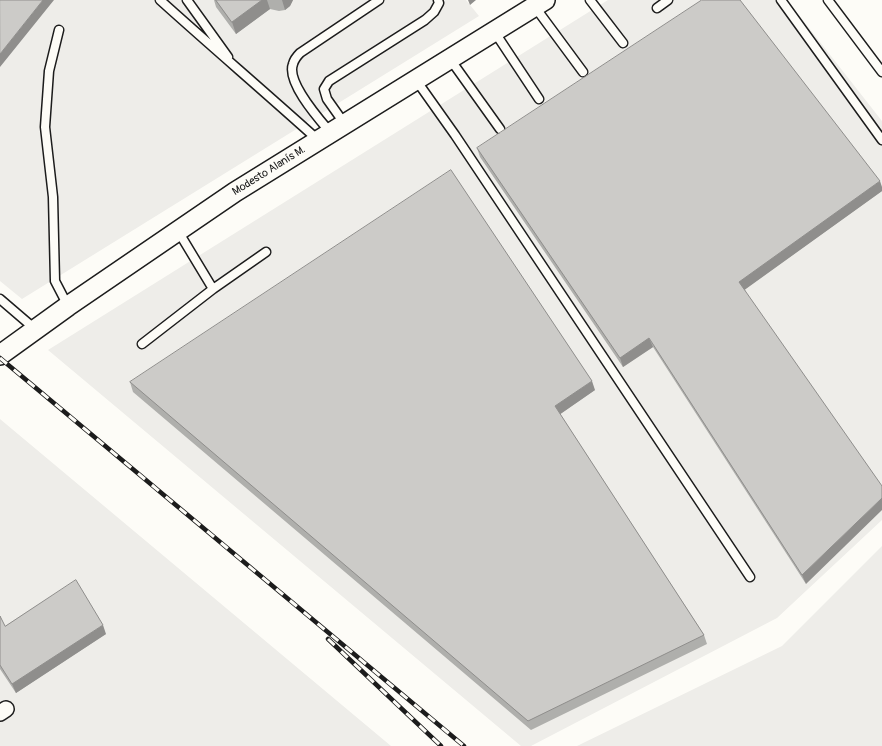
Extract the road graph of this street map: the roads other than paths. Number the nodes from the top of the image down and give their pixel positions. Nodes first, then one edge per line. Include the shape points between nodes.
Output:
1 (160, 0) edge
2 (187, 0) edge
3 (379, 0) edge
4 (438, 0) edge
5 (590, 0) edge
6 (668, 0) edge
7 (781, 0) edge
8 (828, 0) edge
9 (540, 3) edge
10 (657, 8) dead end
11 (59, 30) dead end
12 (494, 31) junction
13 (623, 43) dead end
14 (450, 59) junction
15 (238, 70) junction
16 (583, 72) dead end
17 (882, 72) edge
18 (416, 80) junction
19 (539, 98) dead end
20 (500, 129) dead end
21 (331, 132) junction
22 (882, 140) edge
23 (178, 231) junction
24 (266, 252) dead end
25 (213, 289) junction
26 (0, 299) edge
27 (68, 306) junction
28 (35, 329) junction
29 (142, 344) dead end
30 (0, 355) edge
31 (750, 577) dead end

1 - 15 lane
2 - 15 lane
3 - 21 lane via 300,53 292,64 292,73 304,100
4 - 21 lane via 434,12 425,20 329,81 324,89
5 - 13 lane
6 - 10 lane
7 - 22 lane
8 - 17 lane
9 - 12 street, Modesto Alanís M.
9 - 16 lane
11 - 27 lane via 49,71 45,127 53,197 55,281
12 - 14 street, Modesto Alanís M.
12 - 19 lane
14 - 18 street, Modesto Alanís M.
14 - 20 lane
15 - 21 lane via 263,90
18 - 21 street, Modesto Alanís M.
18 - 31 lane
21 - 23 street, Modesto Alanís M.
23 - 25 lane
23 - 27 street, Modesto Alanís M.
24 - 25 lane
25 - 29 lane
26 - 28 lane
27 - 28 street, Modesto Alanís M.
28 - 30 street, Modesto Alanís M.

